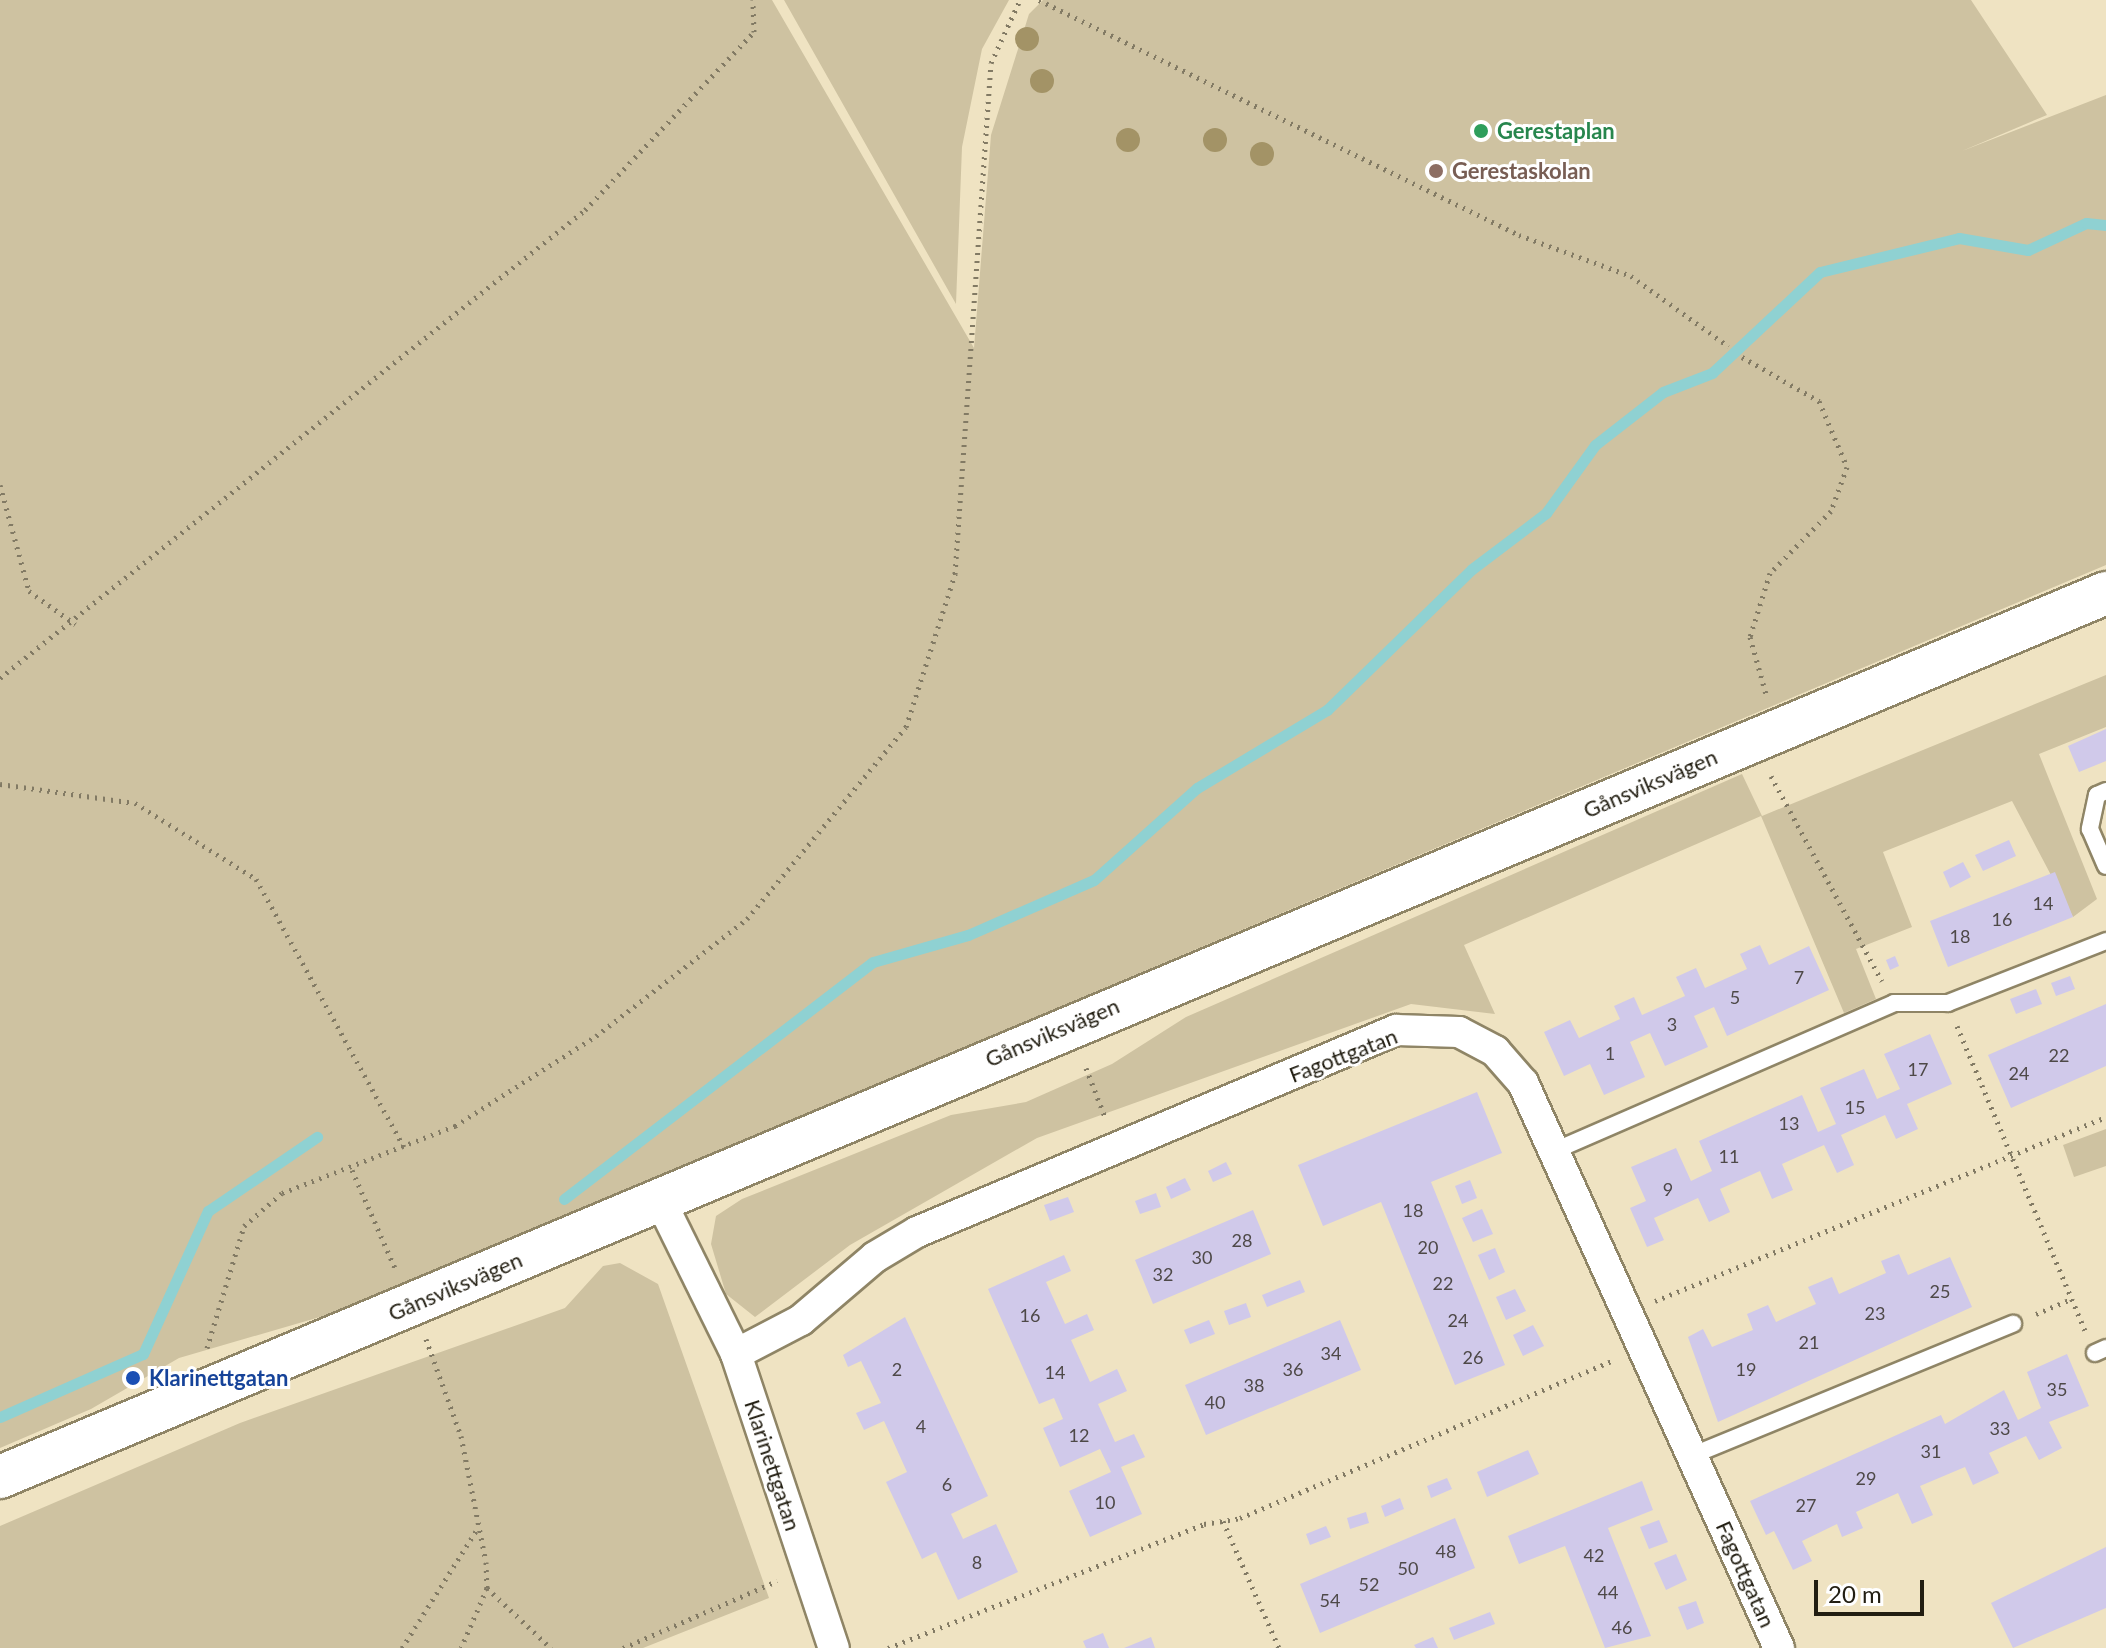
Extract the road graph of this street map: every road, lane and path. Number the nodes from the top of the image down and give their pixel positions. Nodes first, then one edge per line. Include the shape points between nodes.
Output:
1 (753, 0) edge
2 (1020, 0) edge
3 (1039, 0) edge
4 (1728, 346) dead end
5 (1742, 357) dead end
6 (0, 485) edge
7 (2106, 593) edge
8 (75, 624) junction
9 (0, 678) edge
10 (1757, 739) junction
11 (0, 784) edge
12 (2106, 791) edge
13 (2106, 866) edge
14 (2106, 941) edge
15 (1894, 1003) junction
16 (1948, 1003) junction
17 (1086, 1068) dead end
18 (2106, 1117) edge
19 (404, 1147) junction
20 (1117, 1148) junction
21 (1554, 1151) junction
22 (2011, 1156) junction
23 (352, 1170) junction
24 (660, 1200) junction
25 (401, 1281) dead end
26 (2072, 1299) junction
27 (1628, 1312) junction
28 (2013, 1324) joint
29 (423, 1331) dead end
30 (1644, 1348) junction
31 (2100, 1350) edge
32 (736, 1354) junction
33 (201, 1392) junction
34 (1693, 1455) junction
35 (0, 1477) edge
36 (1223, 1521) junction
37 (479, 1527) junction
38 (808, 1568) junction
39 (487, 1588) junction
40 (402, 1648) edge
41 (461, 1648) edge
42 (551, 1648) edge
43 (623, 1648) edge
44 (834, 1648) edge
45 (888, 1648) edge
46 (1279, 1648) edge
47 (1779, 1648) edge

1 - 8 path via 754,32 585,210
2 - 19 path via 991,63 955,574 906,727 747,919 596,1036 455,1126
3 - 4 path via 1519,235 1631,276
5 - 10 path via 1819,401 1847,467 1831,511 1770,573 1750,637 1768,705
6 - 8 path via 29,591
7 - 10 main road, Gånsviksvägen
8 - 9 path
10 - 15 path
10 - 24 main road, Gånsviksvägen
11 - 19 path via 135,803 256,879
12 - 13 lane via 2097,795 2090,829
14 - 16 lane
15 - 16 lane
15 - 21 lane
16 - 22 path
17 - 20 path
18 - 22 path
19 - 23 path
20 - 21 street, Fagottgatan via 1396,1030 1459,1032 1495,1051 1523,1083
20 - 32 street, Fagottgatan via 917,1232 875,1257 801,1320
21 - 27 street, Fagottgatan
22 - 26 path
22 - 27 path
23 - 25 path
23 - 33 path via 282,1193 244,1226 212,1312
24 - 32 street, Klarinettgatan
24 - 33 main road, Gånsviksvägen
26 - 28 path
26 - 31 path
27 - 30 street, Fagottgatan
28 - 34 lane
29 - 37 path via 461,1436
30 - 34 street, Fagottgatan
30 - 36 path
32 - 38 street, Klarinettgatan
33 - 35 main road, Gånsviksvägen
34 - 47 street, Fagottgatan
36 - 45 path
36 - 46 path
37 - 39 path
37 - 40 path
38 - 43 path
38 - 44 street, Klarinettgatan
39 - 41 path
39 - 42 path

